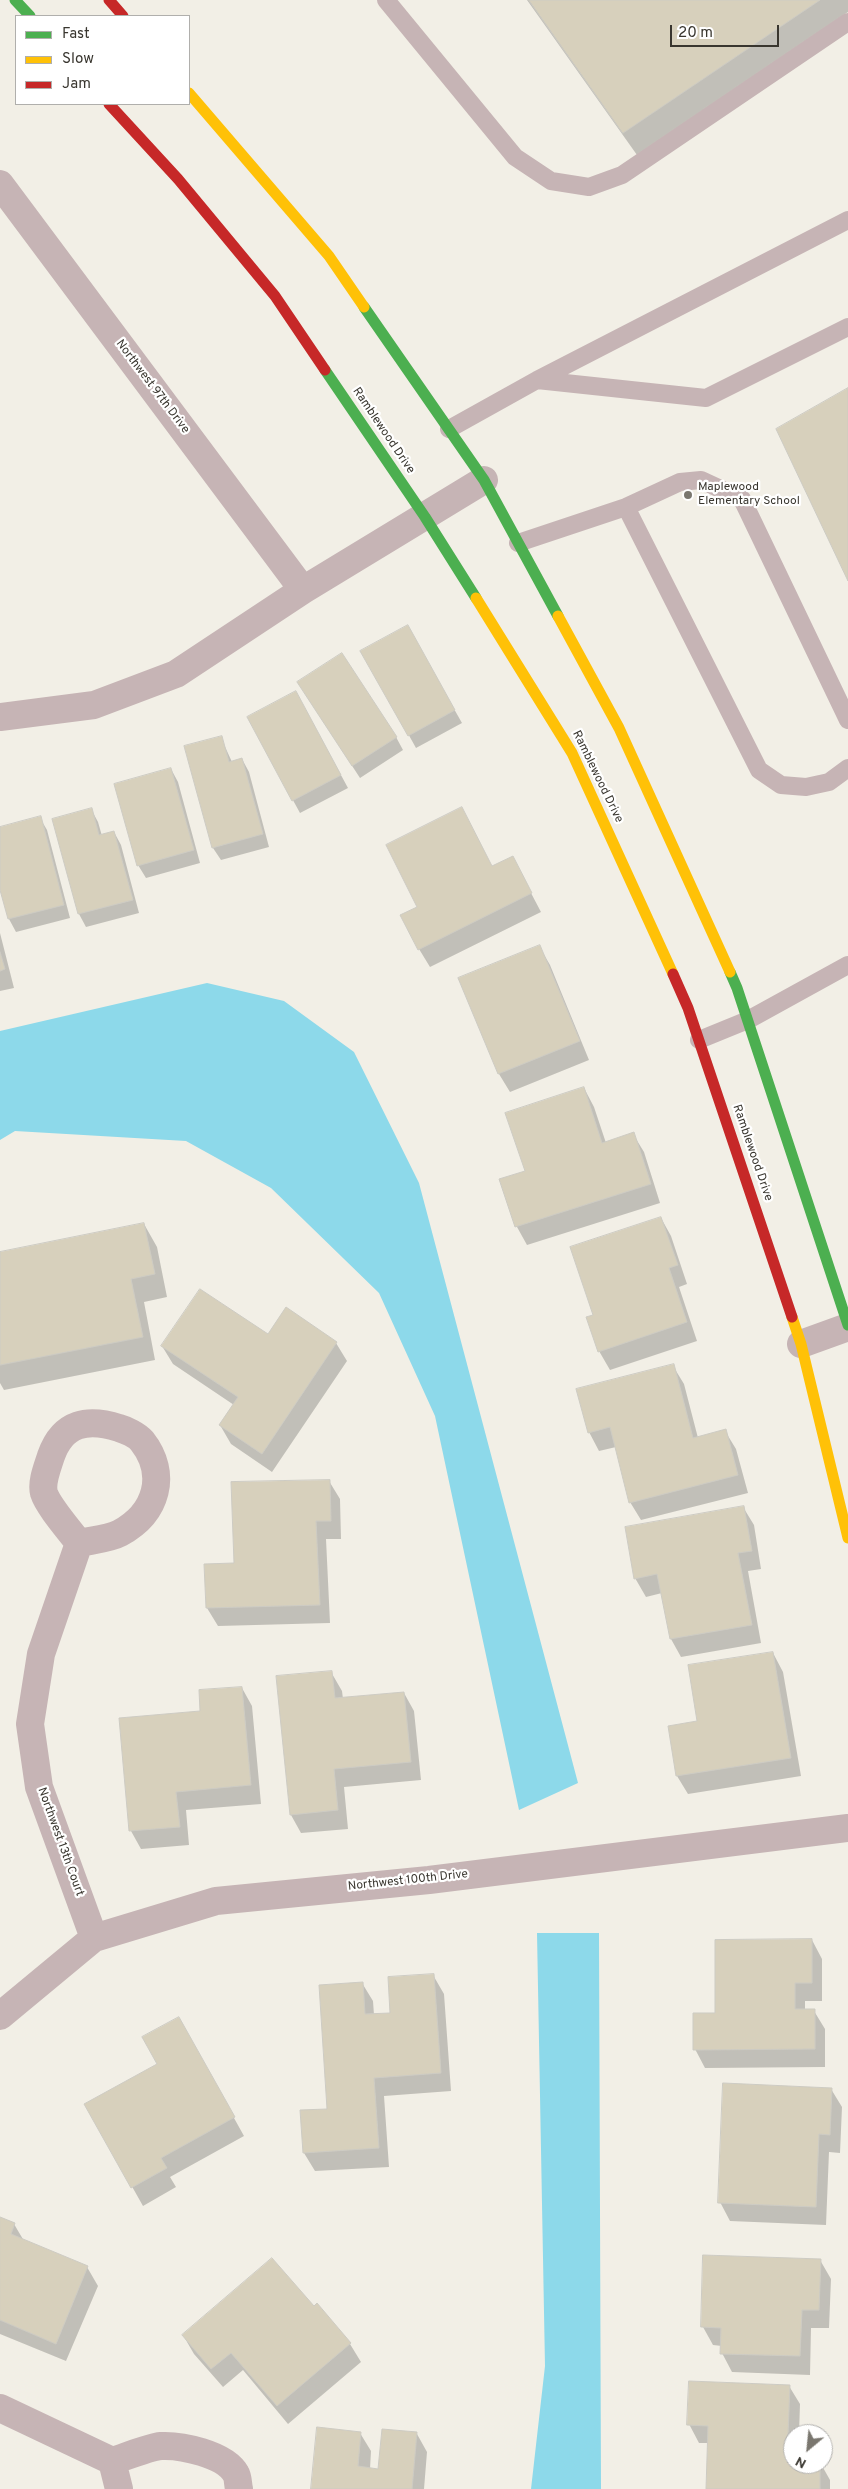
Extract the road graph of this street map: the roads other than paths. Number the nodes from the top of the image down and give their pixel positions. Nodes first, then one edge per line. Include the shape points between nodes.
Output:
1 (15, 0) edge
2 (109, 0) edge
3 (386, 0) edge
4 (29, 15) edge
5 (122, 15) edge
6 (848, 22) edge
7 (190, 94) edge
8 (110, 105) edge
9 (0, 184) edge
10 (848, 220) edge
11 (848, 327) edge
12 (536, 380) junction
13 (449, 429) junction
14 (484, 480) junction
15 (626, 507) junction
16 (424, 517) junction
17 (518, 543) junction
18 (303, 590) junction
19 (0, 717) edge
20 (848, 720) edge
21 (848, 768) edge
22 (848, 965) edge
23 (748, 1020) junction
24 (700, 1040) junction
25 (848, 1326) edge
26 (801, 1344) junction
27 (848, 1538) edge
28 (79, 1543) junction
29 (848, 1828) edge
30 (94, 1938) junction
31 (0, 2016) edge
32 (0, 2408) edge
33 (112, 2461) junction
34 (118, 2489) edge
35 (238, 2489) edge

1 - 4 street
2 - 5 street
3 - 6 lane via 515,158 551,181 589,187 622,175
7 - 13 street via 329,256
8 - 16 street, Ramblewood Drive via 178,179 275,296
9 - 18 street, Northwest 97th Drive
10 - 12 lane
11 - 12 lane via 706,398
12 - 13 lane
13 - 14 street
14 - 16 street
14 - 17 street
15 - 17 lane
15 - 20 lane via 680,482 701,480 742,499
15 - 21 lane via 759,770 781,785 806,787 828,782
16 - 18 street
16 - 24 street, Ramblewood Drive via 572,753
17 - 23 street via 619,728 737,988
18 - 19 street via 176,674 94,705
22 - 23 lane
23 - 24 lane
23 - 25 street
24 - 26 street, Ramblewood Drive
25 - 26 street
26 - 27 street, Ramblewood Drive
28 - 28 street via 119,1534 136,1521 152,1502 158,1480 154,1461 141,1439 123,1429 99,1422 80,1424 64,1434 54,1448 45,1475 44,1493
28 - 30 street, Northwest 13th Court via 41,1654 30,1724 39,1787
29 - 30 street, Northwest 100th Drive via 438,1878 216,1901
30 - 31 street, Northwest 100th Drive
32 - 33 street
33 - 34 street
33 - 35 street via 160,2446 185,2448 221,2459 236,2474

